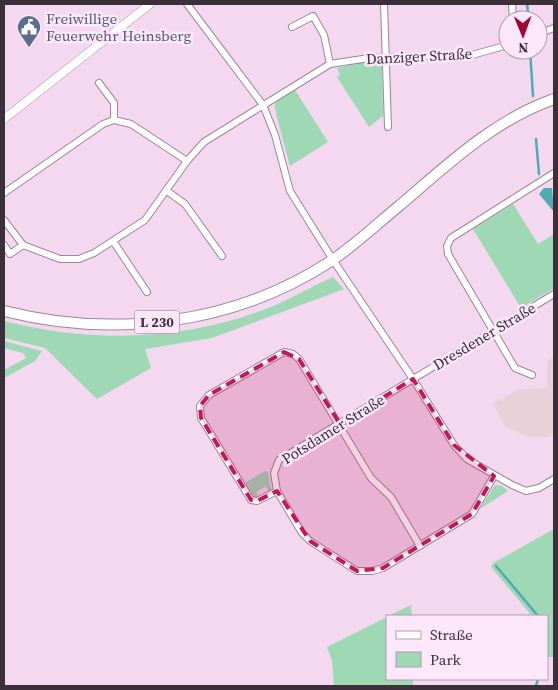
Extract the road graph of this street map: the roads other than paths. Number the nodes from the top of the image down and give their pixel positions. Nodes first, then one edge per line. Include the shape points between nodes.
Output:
1 (150, 4) edge
2 (187, 4) edge
3 (384, 4) edge
4 (292, 27) dead end
5 (498, 48) edge
6 (386, 57) junction
7 (330, 64) junction
8 (99, 83) dead end
9 (554, 99) edge
10 (263, 105) junction
11 (4, 119) edge
12 (114, 120) junction
13 (388, 126) dead end
14 (187, 161) junction
15 (554, 173) edge
16 (167, 191) junction
17 (4, 193) edge
18 (4, 220) edge
19 (113, 241) junction
20 (4, 245) edge
21 (23, 246) junction
22 (222, 256) dead end
23 (332, 260) junction
24 (147, 292) dead end
25 (554, 294) edge
26 (4, 311) edge
27 (493, 330) junction
28 (532, 374) dead end
29 (413, 379) junction
30 (340, 424) junction
31 (494, 476) junction
32 (554, 479) edge
33 (277, 491) junction
34 (420, 546) junction

1 - 11 street
2 - 10 street
3 - 6 street
4 - 7 street via 313,16 324,35
5 - 6 street, Danziger Straße via 472,55
6 - 7 street, Danziger Straße
6 - 13 street
7 - 10 street, Danziger Straße
8 - 12 street via 114,103
9 - 23 main road, L 230 via 527,109 474,143
10 - 14 street, Danziger Straße via 204,142
10 - 23 street via 290,191
12 - 14 street via 131,124
12 - 17 street via 103,124
14 - 16 street, Danziger Straße
15 - 27 street via 451,238 447,246 448,254
16 - 19 street, Danziger Straße via 145,220
16 - 22 street via 186,204
18 - 21 street
19 - 21 street, Danziger Straße via 70,261
19 - 24 street
20 - 21 street, Danziger Straße via 10,254
23 - 26 main road, L 230 via 275,292 223,311 169,321 92,326
23 - 29 street
25 - 27 street, Dresdener Straße
27 - 28 street via 515,368
27 - 29 street, Dresdener Straße
29 - 30 street, Potsdamer Straße
29 - 31 street via 454,445
30 - 33 street, Potsdamer Straße via 279,460 274,472
30 - 33 street via 299,359 284,352 203,400 201,418 251,500 257,501
30 - 34 street via 371,478 391,497
31 - 32 street via 526,491
31 - 34 street, Potsdamer Straße via 472,514
33 - 34 street, Potsdamer Straße via 310,542 357,571 372,572 383,568

